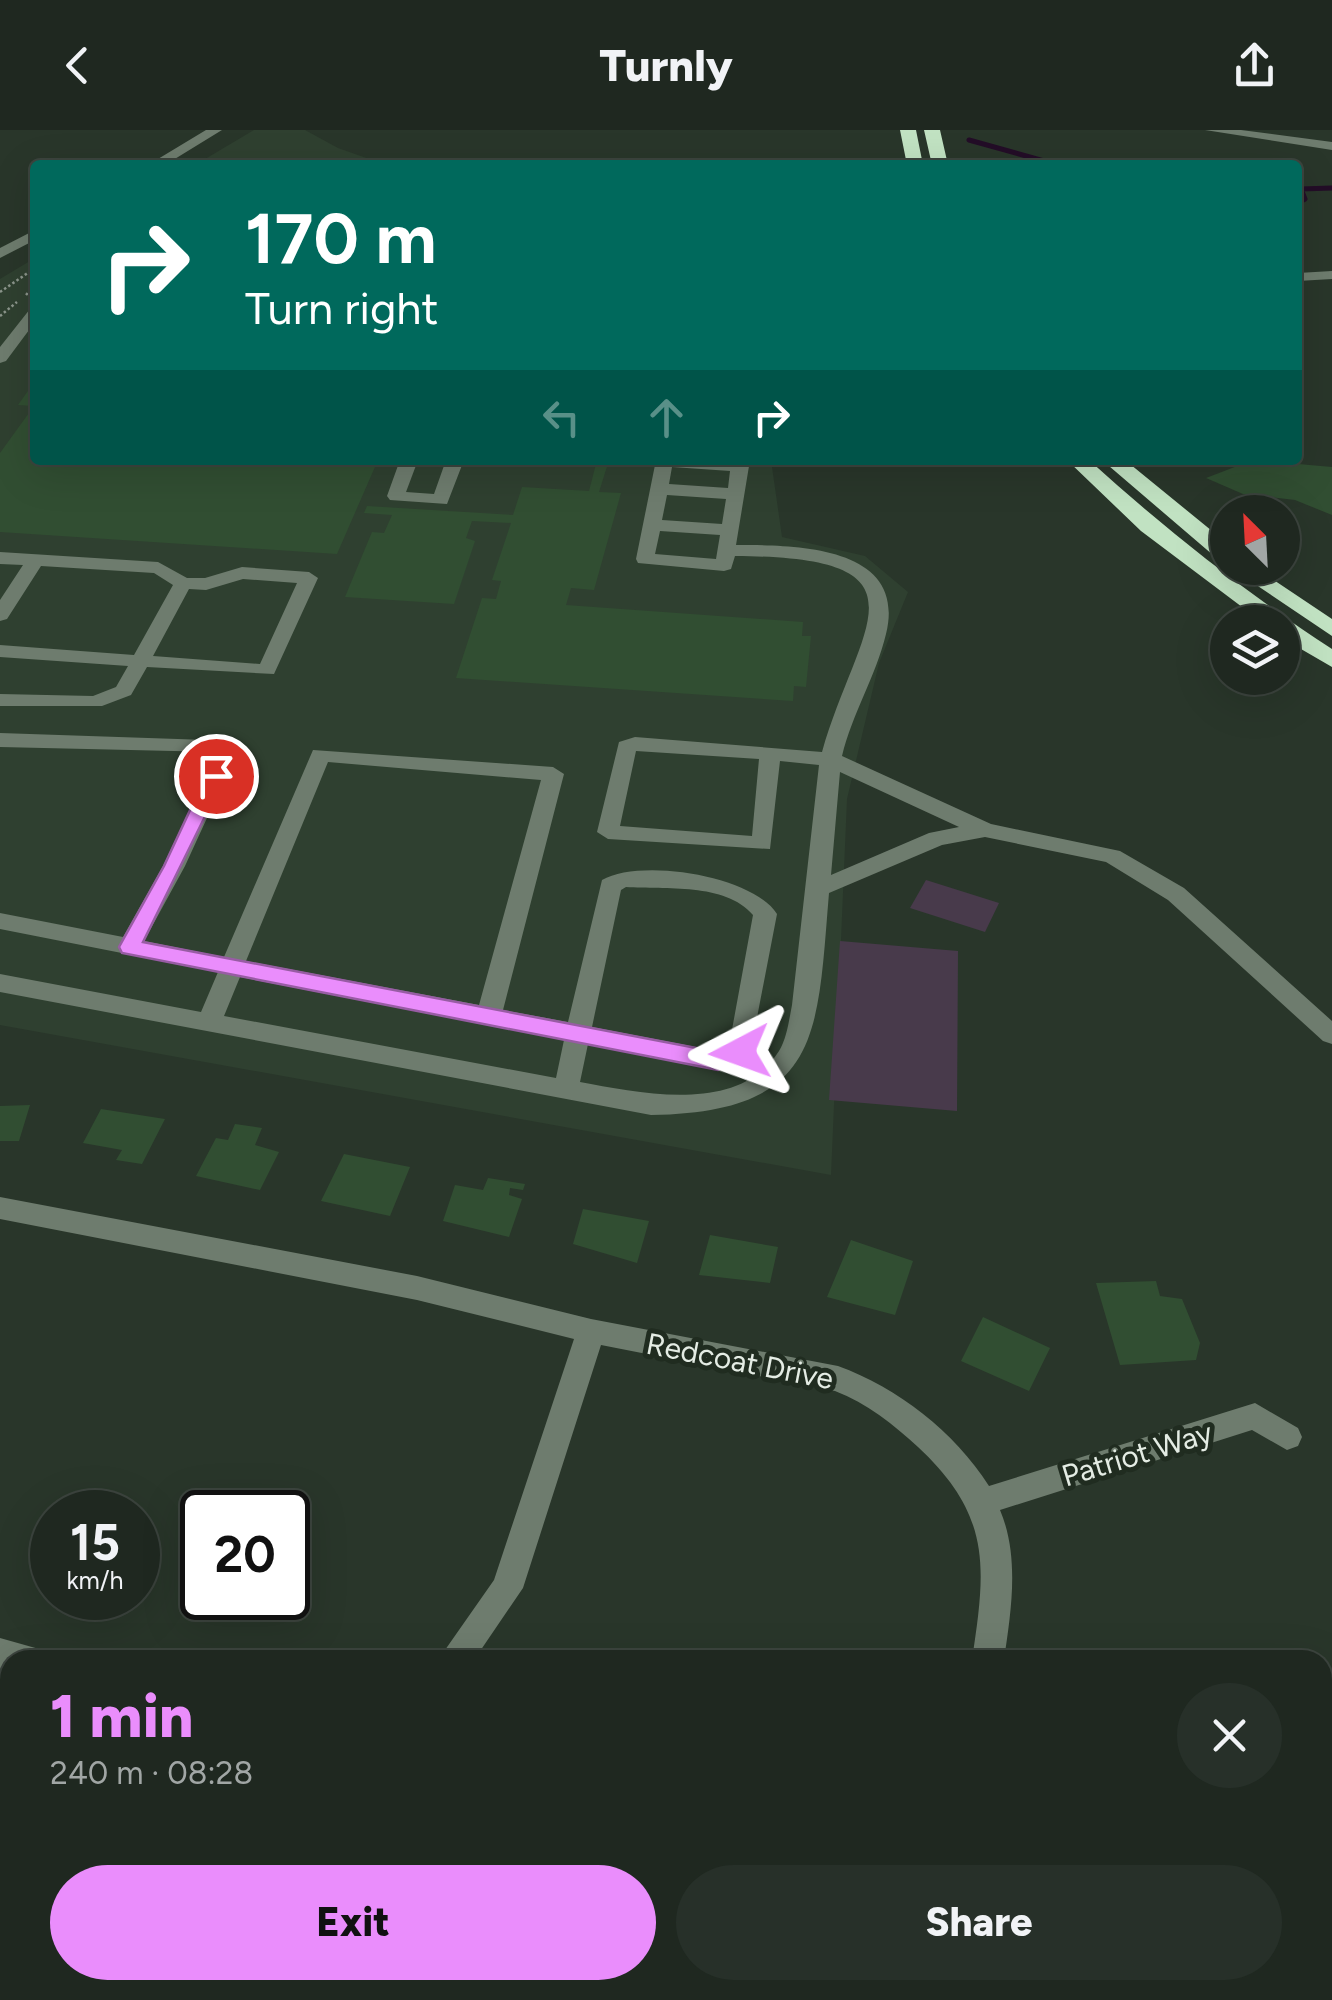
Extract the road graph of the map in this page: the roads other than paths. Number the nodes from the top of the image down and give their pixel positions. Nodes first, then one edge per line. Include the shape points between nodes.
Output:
1 (216, 130) edge
2 (908, 130) edge
3 (932, 130) edge
4 (1212, 130) edge
5 (1332, 146) edge
6 (164, 160) edge
7 (914, 160) edge
8 (939, 160) edge
9 (30, 237) edge
10 (0, 254) edge
11 (1332, 275) edge
12 (1302, 277) edge
13 (30, 319) edge
14 (0, 358) edge
15 (407, 465) edge
16 (453, 465) edge
17 (664, 465) edge
18 (740, 465) edge
19 (1082, 465) edge
20 (1118, 465) edge
21 (659, 489) junction
22 (736, 494) junction
23 (652, 525) junction
24 (728, 540) junction
25 (1210, 541) edge
26 (0, 558) edge
27 (36, 560) junction
28 (183, 583) junction
29 (1267, 585) edge
30 (1254, 605) edge
31 (0, 614) edge
32 (1332, 629) edge
33 (1300, 639) edge
34 (0, 652) edge
35 (1332, 660) edge
36 (140, 661) junction
37 (0, 700) edge
38 (0, 740) edge
39 (770, 754) junction
40 (830, 759) junction
41 (985, 830) junction
42 (816, 890) junction
43 (0, 921) edge
44 (130, 947) junction
45 (233, 968) junction
46 (0, 983) edge
47 (489, 1014) junction
48 (209, 1022) junction
49 (580, 1033) junction
50 (1332, 1035) edge
51 (566, 1089) junction
52 (0, 1208) edge
53 (590, 1331) junction
54 (1287, 1436) dead end
55 (982, 1502) junction
56 (461, 1650) edge
57 (990, 1650) edge

1 - 6 street
2 - 7 highway
3 - 8 highway
4 - 5 street
9 - 10 street
11 - 12 street
13 - 14 street
15 - 16 street via 396,496 441,500
17 - 21 street
18 - 22 street
19 - 30 highway via 1149,526
20 - 25 highway
21 - 22 street
21 - 23 street
22 - 24 street
23 - 24 street
23 - 24 street via 644,560 724,565
24 - 40 street via 825,558 862,577 878,596 877,631
26 - 27 street
27 - 28 street via 158,568
27 - 31 street
28 - 36 street
28 - 36 street via 242,574 309,578 267,670
29 - 32 highway
33 - 35 highway
34 - 36 street
36 - 37 street via 124,691 94,702
38 - 44 street via 230,746
39 - 39 street via 626,748 608,832 762,844
39 - 40 street
40 - 41 street
40 - 42 street
41 - 42 street via 937,838
41 - 50 street via 1112,856 1176,894
42 - 51 street via 803,1012 792,1054 766,1081 696,1105 652,1106
43 - 44 street
44 - 45 street
45 - 47 street
45 - 47 street via 320,755 553,774
45 - 48 street
46 - 48 street
47 - 49 street
48 - 51 street
49 - 49 street via 718,1061 740,1052 765,914 758,901 721,888 622,879 610,886
49 - 51 street
52 - 53 street, Redcoat Drive via 416,1288
53 - 55 street, Redcoat Drive via 842,1380 893,1407 934,1442
53 - 56 street via 507,1588
54 - 55 street, Patriot Way via 1255,1416
55 - 57 street, Redcoat Drive via 993,1548

